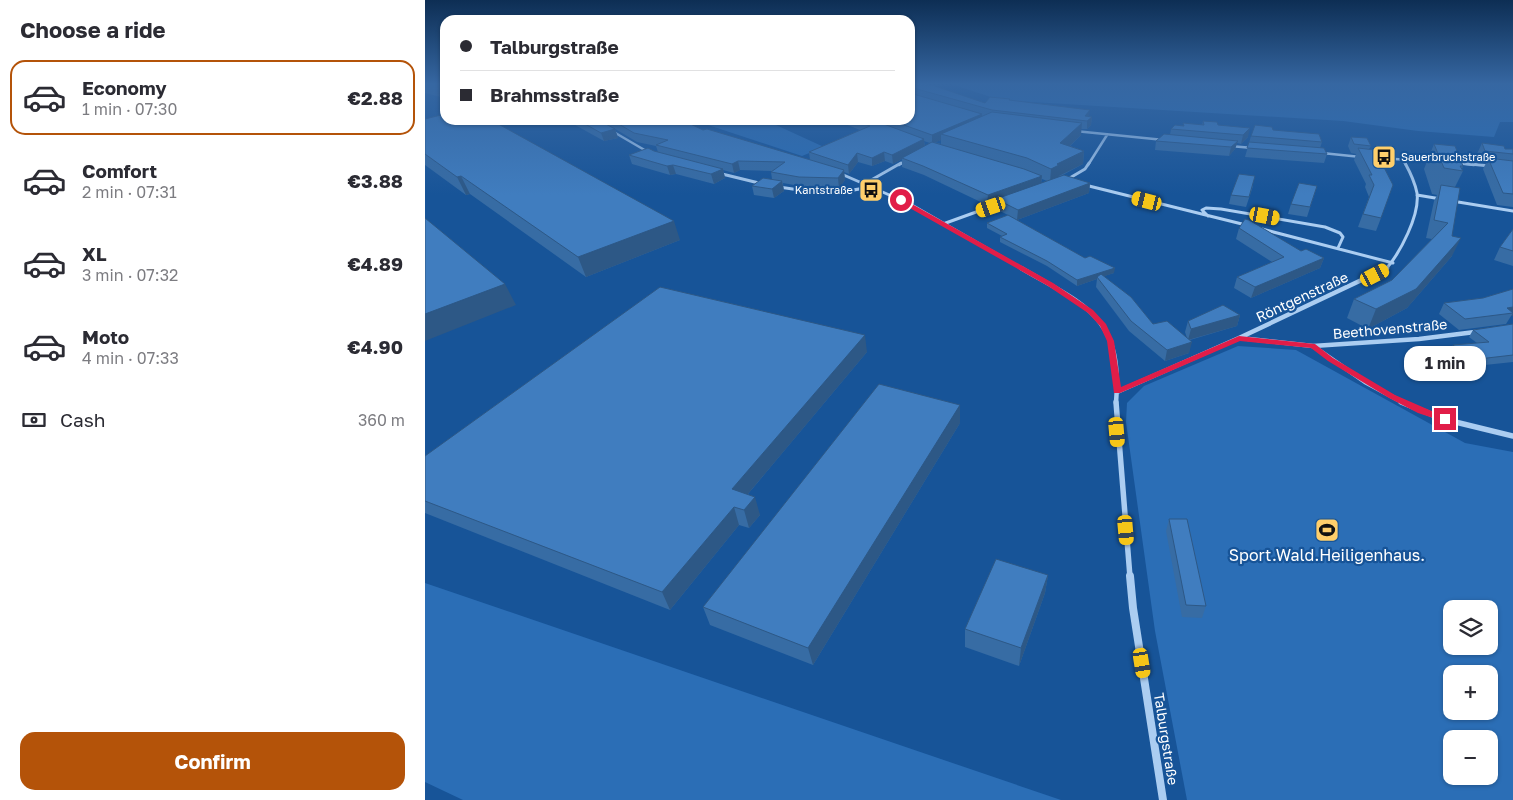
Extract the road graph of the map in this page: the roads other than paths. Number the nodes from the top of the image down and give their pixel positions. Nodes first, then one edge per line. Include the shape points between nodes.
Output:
1 (606, 127) edge
2 (1065, 130) edge
3 (1107, 135) junction
4 (1173, 141) edge
5 (1220, 145) edge
6 (1258, 148) edge
7 (649, 153) edge
8 (1317, 153) edge
9 (913, 157) edge
10 (1404, 161) junction
11 (1434, 161) edge
12 (1453, 162) edge
13 (1496, 167) edge
14 (831, 171) edge
15 (717, 172) edge
16 (1072, 182) edge
17 (866, 183) junction
18 (1080, 184) edge
19 (769, 185) edge
20 (776, 186) edge
21 (872, 186) junction
22 (1417, 196) junction
23 (1005, 202) edge
24 (1513, 211) edge
25 (1209, 216) junction
26 (943, 224) junction
27 (1338, 248) junction
28 (1393, 263) junction
29 (1484, 331) edge
30 (1239, 338) junction
31 (1313, 346) junction
32 (1117, 392) junction
33 (1513, 436) edge
34 (1163, 800) edge

1 - 7 street
2 - 3 street
3 - 4 street
3 - 16 street via 1085,169 1065,181
5 - 6 street
8 - 10 street
9 - 17 street
10 - 11 street
10 - 22 street
12 - 13 street
14 - 17 street, Talburgstraße
15 - 19 street
17 - 21 street, Talburgstraße
18 - 25 street
20 - 21 street via 846,192
21 - 26 street, Talburgstraße
22 - 24 street
22 - 28 street, Röntgenstraße via 1406,238
23 - 26 street
25 - 27 street
25 - 27 street via 1202,210 1221,209 1325,227 1341,233 1343,237
26 - 32 street, Talburgstraße via 1050,284 1091,312 1111,341
27 - 28 street
28 - 30 street, Röntgenstraße via 1364,281
29 - 31 street, Beethovenstraße
30 - 31 street, Beethovenstraße
30 - 32 street, Röntgenstraße
31 - 33 street via 1421,411
32 - 34 street, Talburgstraße via 1115,410 1133,608

